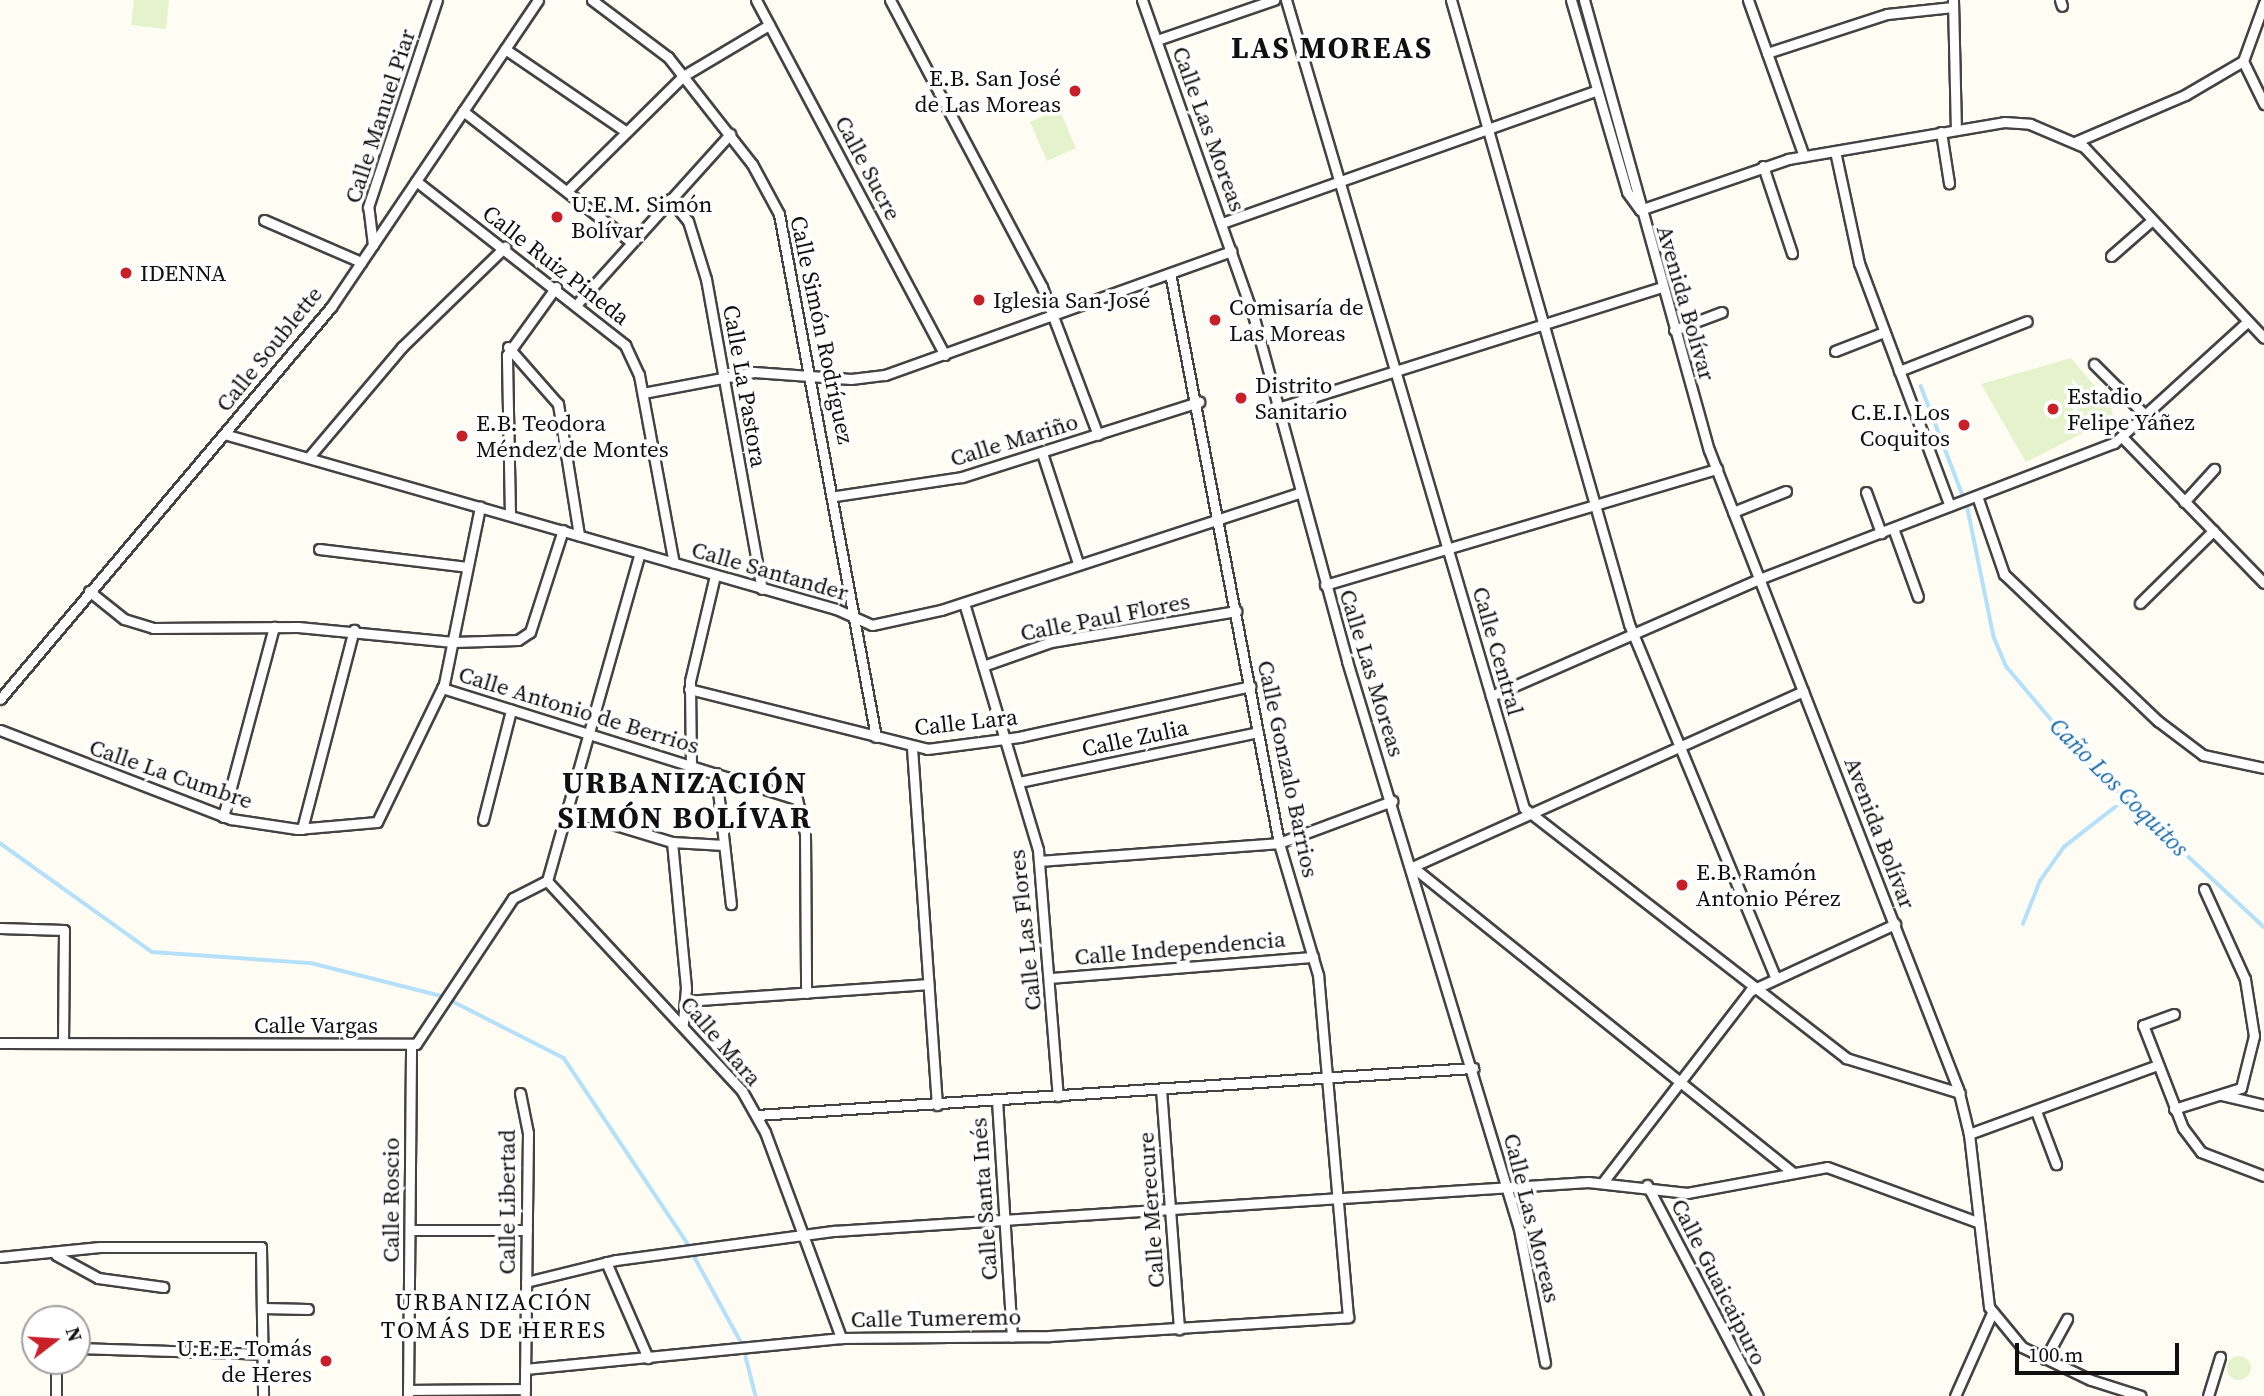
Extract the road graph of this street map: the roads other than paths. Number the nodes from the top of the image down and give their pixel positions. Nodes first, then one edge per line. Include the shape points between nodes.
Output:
1 (538, 0) edge
2 (592, 0) edge
3 (756, 0) edge
4 (890, 0) edge
5 (1142, 0) edge
6 (1274, 0) edge
7 (1286, 0) edge
8 (1451, 0) edge
9 (1571, 0) edge
10 (1584, 0) edge
11 (1748, 0) edge
12 (434, 1) edge
13 (2264, 3) edge
14 (1953, 4) edge
15 (769, 24) junction
16 (1157, 40) junction
17 (505, 49) junction
18 (1767, 53) junction
19 (2243, 61) junction
20 (683, 76) junction
21 (1597, 90) junction
22 (2264, 104) edge
23 (463, 111) junction
24 (1488, 128) junction
25 (1956, 130) junction
26 (625, 131) junction
27 (1941, 132) junction
28 (730, 134) junction
29 (2075, 142) junction
30 (1836, 151) junction
31 (1804, 156) junction
32 (1763, 166) junction
33 (1341, 180) junction
34 (416, 181) junction
35 (1949, 183) dead end
36 (569, 189) junction
37 (670, 199) junction
38 (1640, 209) junction
39 (264, 220) dead end
40 (2151, 221) junction
41 (1222, 223) junction
42 (631, 242) junction
43 (373, 245) junction
44 (505, 247) junction
45 (1232, 251) junction
46 (1792, 253) dead end
47 (2111, 256) dead end
48 (361, 262) junction
49 (1170, 273) junction
50 (1662, 287) junction
51 (556, 288) junction
52 (577, 304) junction
53 (1722, 312) dead end
54 (1054, 316) junction
55 (2026, 321) dead end
56 (2247, 322) junction
57 (1544, 323) junction
58 (1674, 330) junction
59 (1884, 332) junction
60 (2264, 338) edge
61 (508, 348) junction
62 (1835, 351) dead end
63 (945, 355) junction
64 (2094, 364) dead end
65 (1395, 369) junction
66 (1899, 371) junction
67 (724, 376) junction
68 (814, 377) junction
69 (643, 393) junction
70 (1199, 402) junction
71 (1278, 408) junction
72 (2148, 418) junction
73 (224, 434) junction
74 (1098, 435) junction
75 (2123, 438) junction
76 (1042, 453) junction
77 (309, 457) junction
78 (1717, 469) junction
79 (2214, 469) dead end
80 (1786, 491) dead end
81 (1866, 492) dead end
82 (1300, 493) junction
83 (836, 495) junction
84 (1977, 496) junction
85 (2184, 502) junction
86 (480, 506) junction
87 (1950, 506) junction
88 (1595, 507) junction
89 (1733, 512) junction
90 (510, 515) junction
91 (1219, 518) junction
92 (1893, 528) junction
93 (563, 530) junction
94 (2213, 531) junction
95 (1881, 533) junction
96 (579, 535) junction
97 (319, 549) dead end
98 (1449, 551) junction
99 (639, 553) junction
100 (674, 563) junction
101 (1078, 564) junction
102 (467, 567) junction
103 (715, 575) junction
104 (1759, 579) junction
105 (2264, 583) edge
106 (1325, 585) junction
107 (762, 589) junction
108 (89, 591) junction
109 (1918, 597) dead end
110 (964, 603) junction
111 (2140, 603) dead end
112 (1236, 611) junction
113 (856, 618) junction
114 (274, 627) junction
115 (354, 630) junction
116 (1633, 636) junction
117 (453, 642) junction
118 (983, 666) junction
119 (1250, 686) junction
120 (442, 688) junction
121 (689, 689) junction
122 (1803, 691) junction
123 (1491, 696) junction
124 (0, 699) edge
125 (512, 710) junction
126 (0, 730) edge
127 (1258, 732) junction
128 (587, 733) junction
129 (876, 737) junction
130 (1006, 738) junction
131 (912, 748) junction
132 (1680, 748) junction
133 (691, 766) junction
134 (2264, 768) edge
135 (716, 773) junction
136 (1019, 782) junction
137 (1392, 802) junction
138 (566, 810) junction
139 (1531, 816) junction
140 (223, 817) junction
141 (483, 820) dead end
142 (302, 829) junction
143 (672, 842) junction
144 (1279, 843) junction
145 (724, 845) junction
146 (1040, 861) junction
147 (1412, 867) junction
148 (547, 881) junction
149 (2204, 889) dead end
150 (731, 904) dead end
151 (1895, 924) junction
152 (0, 928) edge
153 (1313, 957) junction
154 (1775, 977) junction
155 (1050, 978) junction
156 (928, 984) junction
157 (1753, 989) junction
158 (806, 993) junction
159 (686, 1001) junction
160 (2174, 1014) dead end
161 (683, 1025) junction
162 (0, 1043) edge
163 (64, 1044) junction
164 (411, 1045) junction
165 (2158, 1065) junction
166 (1473, 1068) junction
167 (1330, 1079) junction
168 (1680, 1080) junction
169 (1161, 1089) junction
170 (520, 1093) dead end
171 (1959, 1093) junction
172 (2220, 1094) junction
173 (1058, 1096) junction
174 (996, 1100) junction
175 (937, 1105) junction
176 (2264, 1105) edge
177 (2174, 1108) junction
178 (2036, 1111) junction
179 (757, 1115) junction
180 (1969, 1134) junction
181 (2056, 1164) dead end
182 (1792, 1172) junction
183 (2264, 1176) edge
184 (1603, 1182) junction
185 (1647, 1185) junction
186 (1508, 1189) junction
187 (1340, 1199) junction
188 (1170, 1209) junction
189 (1004, 1220) junction
190 (1978, 1222) junction
191 (410, 1230) junction
192 (527, 1230) junction
193 (802, 1234) junction
194 (57, 1255) junction
195 (0, 1257) edge
196 (606, 1262) junction
197 (526, 1282) junction
198 (163, 1287) dead end
199 (263, 1308) junction
200 (308, 1309) dead end
201 (1992, 1313) junction
202 (1349, 1317) joint
203 (2067, 1319) dead end
204 (1179, 1329) junction
205 (841, 1338) junction
206 (1012, 1338) junction
207 (91, 1348) edge
208 (264, 1354) junction
209 (2220, 1357) dead end
210 (648, 1359) junction
211 (2045, 1359) junction
212 (1545, 1363) dead end
213 (525, 1369) junction
214 (56, 1375) edge
215 (525, 1392) edge
216 (408, 1393) edge
217 (56, 1396) edge
218 (263, 1396) edge
219 (1758, 1396) edge
220 (1955, 1396) edge
221 (2141, 1396) edge
222 (2208, 1396) edge

1 - 17 street, Calle Soublette
2 - 20 street, Calle Simón Rodríguez via 653,43
3 - 15 street, Calle Sucre
4 - 54 street
5 - 16 street, Calle Las Moreas
6 - 16 street
7 - 33 street, Calle Central
8 - 24 street
9 - 21 street, Avenida Bolívar
10 - 38 street, Avenida Bolívar via 1640,188
11 - 18 street
12 - 43 street, Calle Manuel Piar via 368,207
13 - 19 street
14 - 18 street via 1887,14
14 - 25 street
15 - 20 street
15 - 63 street, Calle Sucre
16 - 41 street, Calle Las Moreas
17 - 23 street, Calle Soublette
17 - 26 street
18 - 31 street
19 - 22 street
19 - 29 street via 2185,96
20 - 26 street
20 - 28 street, Calle Simón Rodríguez
21 - 24 street
21 - 38 street, Avenida Bolívar via 1627,192
23 - 34 street, Calle Soublette
23 - 36 street
24 - 33 street
24 - 57 street
25 - 27 street
25 - 29 street via 2017,121
26 - 36 street
27 - 30 street
27 - 35 street
28 - 37 street
28 - 68 street, Calle Simón Rodríguez via 779,214
29 - 40 street
30 - 31 street
30 - 59 street via 1855,248
31 - 32 street
32 - 38 street
32 - 46 street
33 - 41 street
33 - 65 street, Calle Central
34 - 43 street, Calle Soublette
34 - 44 street, Calle Ruiz Pineda
36 - 42 street
37 - 42 street
37 - 67 street, Calle La Pastora via 684,213 700,257
38 - 50 street, Avenida Bolívar
39 - 48 street
40 - 47 street
40 - 56 street
41 - 45 street, Calle Las Moreas
42 - 52 street
43 - 48 street, Calle Soublette
44 - 51 street, Calle Ruiz Pineda
44 - 77 street via 402,347
45 - 49 street
45 - 71 street, Calle Las Moreas
48 - 73 street, Calle Soublette
49 - 54 street
49 - 70 street, Calle Gonzalo Barrios
50 - 57 street
50 - 58 street, Avenida Bolívar
51 - 52 street, Calle Ruiz Pineda
51 - 61 street
52 - 69 street, Calle Ruiz Pineda via 625,345
53 - 58 street
54 - 63 street
54 - 74 street
55 - 66 street
56 - 60 street
56 - 72 street
57 - 65 street
57 - 88 street
58 - 78 street, Avenida Bolívar
59 - 62 street
59 - 66 street
61 - 90 street
61 - 96 street via 558,404
63 - 68 street via 868,378
64 - 72 street
65 - 71 street
65 - 98 street, Calle Central
66 - 87 street
67 - 68 street
67 - 69 street
67 - 107 street, Calle La Pastora
68 - 83 street, Calle Simón Rodríguez
69 - 100 street, Calle Ruiz Pineda
70 - 74 street, Calle Mariño
70 - 91 street, Calle Gonzalo Barrios
71 - 82 street, Calle Las Moreas
72 - 75 street
73 - 77 street, Calle Santander
73 - 108 street, Calle Soublette
74 - 76 street, Calle Mariño
75 - 84 street
75 - 85 street
76 - 83 street, Calle Mariño via 946,481
76 - 101 street
77 - 86 street, Calle Santander
78 - 88 street
78 - 89 street, Avenida Bolívar
79 - 85 street
80 - 89 street
81 - 95 street
82 - 91 street, Calle Santander
82 - 106 street, Calle Las Moreas
83 - 113 street, Calle Simón Rodríguez
84 - 87 street
84 - 134 street via 2004,574 2158,721 2203,755
85 - 94 street
86 - 90 street, Calle Santander
86 - 102 street, Calle La Cumbre
87 - 92 street
88 - 98 street
88 - 116 street
89 - 104 street, Avenida Bolívar
90 - 93 street, Calle Santander
91 - 101 street, Calle Santander
91 - 112 street, Calle Gonzalo Barrios
92 - 95 street
92 - 109 street
93 - 96 street, Calle Santander
93 - 117 street via 528,635
94 - 105 street
94 - 111 street
95 - 104 street
96 - 99 street, Calle Santander
97 - 102 street
98 - 106 street
98 - 123 street, Calle Central
99 - 100 street, Calle Santander
99 - 128 street
100 - 103 street, Calle Santander
101 - 110 street, Calle Santander
102 - 117 street, Calle La Cumbre
103 - 107 street, Calle Santander
103 - 121 street
104 - 116 street
104 - 122 street, Avenida Bolívar
106 - 137 street, Calle Las Moreas
107 - 113 street, Calle Santander
108 - 114 street via 143,626
108 - 124 street, Calle Soublette
110 - 113 street, Calle Santander via 888,623
110 - 118 street, Calle Las Flores
112 - 118 street, Calle Paul Flores via 1051,642
112 - 119 street, Calle Gonzalo Barrios
113 - 129 street, Calle Simón Rodríguez
114 - 115 street
114 - 140 street
115 - 117 street
115 - 142 street
116 - 123 street
116 - 132 street
117 - 120 street, Calle La Cumbre
118 - 130 street, Calle Las Flores
119 - 127 street, Calle Gonzalo Barrios
119 - 130 street, Calle Lara
120 - 125 street, Calle Antonio de Berrios
120 - 142 street, Calle La Cumbre via 382,819
121 - 129 street, Calle Lara
121 - 133 street
122 - 132 street
122 - 151 street, Avenida Bolívar
123 - 139 street, Calle Central
125 - 128 street, Calle Antonio de Berrios
125 - 141 street
126 - 140 street, Calle La Cumbre
127 - 136 street, Calle Zulia
127 - 144 street, Calle Gonzalo Barrios
128 - 133 street, Calle Antonio de Berrios
128 - 138 street
129 - 131 street, Calle Lara
130 - 131 street, Calle Lara
130 - 136 street, Calle Las Flores
131 - 156 street
132 - 139 street
132 - 154 street
133 - 135 street, Calle Antonio de Berrios
135 - 145 street
135 - 158 street, Calle Antonio de Berrios via 788,794 802,808
136 - 146 street, Calle Las Flores
137 - 144 street
137 - 147 street, Calle Las Moreas
138 - 143 street
138 - 148 street
139 - 147 street
139 - 157 street
140 - 142 street, Calle La Cumbre
143 - 145 street
143 - 159 street
144 - 146 street
144 - 153 street, Calle Gonzalo Barrios
145 - 150 street
146 - 155 street, Calle Las Flores
147 - 166 street, Calle Las Moreas
147 - 168 street
148 - 161 street, Calle Mara
148 - 164 street, Calle Vargas via 513,898 423,1040
149 - 172 street via 2245,979 2254,1021 2241,1088
151 - 154 street
151 - 171 street, Avenida Bolívar
152 - 163 street via 64,930
153 - 155 street, Calle Independencia
153 - 167 street, Calle Gonzalo Barrios
154 - 157 street
155 - 173 street, Calle Las Flores
156 - 158 street
156 - 175 street
157 - 168 street
157 - 171 street via 1853,1062
158 - 159 street
159 - 161 street
160 - 165 street via 2143,1025
161 - 179 street, Calle Mara via 726,1069
162 - 163 street, Calle Vargas
163 - 164 street, Calle Vargas
164 - 191 street, Calle Roscio
165 - 177 street
165 - 178 street
166 - 167 street
166 - 186 street, Calle Las Moreas
167 - 169 street
167 - 187 street, Calle Gonzalo Barrios
168 - 182 street
168 - 184 street
169 - 173 street
169 - 188 street, Calle Merecure
170 - 192 street, Calle Libertad via 528,1133
171 - 180 street, Avenida Bolívar
172 - 176 street
172 - 177 street
173 - 174 street
174 - 175 street
174 - 189 street, Calle Santa Inés
175 - 179 street
177 - 183 street via 2201,1152
178 - 180 street
178 - 181 street
179 - 193 street, Calle Mara
180 - 190 street, Avenida Bolívar
182 - 185 street via 1687,1193
182 - 190 street via 1836,1169
184 - 185 street
184 - 186 street
185 - 219 street, Calle Guaicaipuro
186 - 187 street
186 - 212 street, Calle Las Moreas
187 - 188 street
187 - 202 street, Calle Gonzalo Barrios
188 - 189 street
188 - 204 street, Calle Merecure
189 - 193 street
189 - 206 street, Calle Santa Inés
190 - 201 street, Avenida Bolívar
191 - 192 street
191 - 216 street, Calle Roscio
192 - 197 street, Calle Libertad
193 - 196 street
193 - 205 street, Calle Mara
194 - 195 street
194 - 198 street via 97,1278
194 - 199 street via 100,1247 261,1247
196 - 197 street
196 - 210 street
197 - 213 street, Calle Libertad
199 - 200 street
199 - 208 street
201 - 211 street, Avenida Bolívar via 2010,1338
201 - 220 street
202 - 204 street, Calle Tumeremo
203 - 211 street
204 - 206 street, Calle Tumeremo
205 - 206 street, Calle Tumeremo
205 - 210 street, Calle Tumeremo
207 - 208 street
208 - 218 street
209 - 222 street
210 - 213 street, Calle Tumeremo
211 - 221 street, Avenida Bolívar
213 - 215 street, Calle Libertad
214 - 217 street
215 - 216 street

